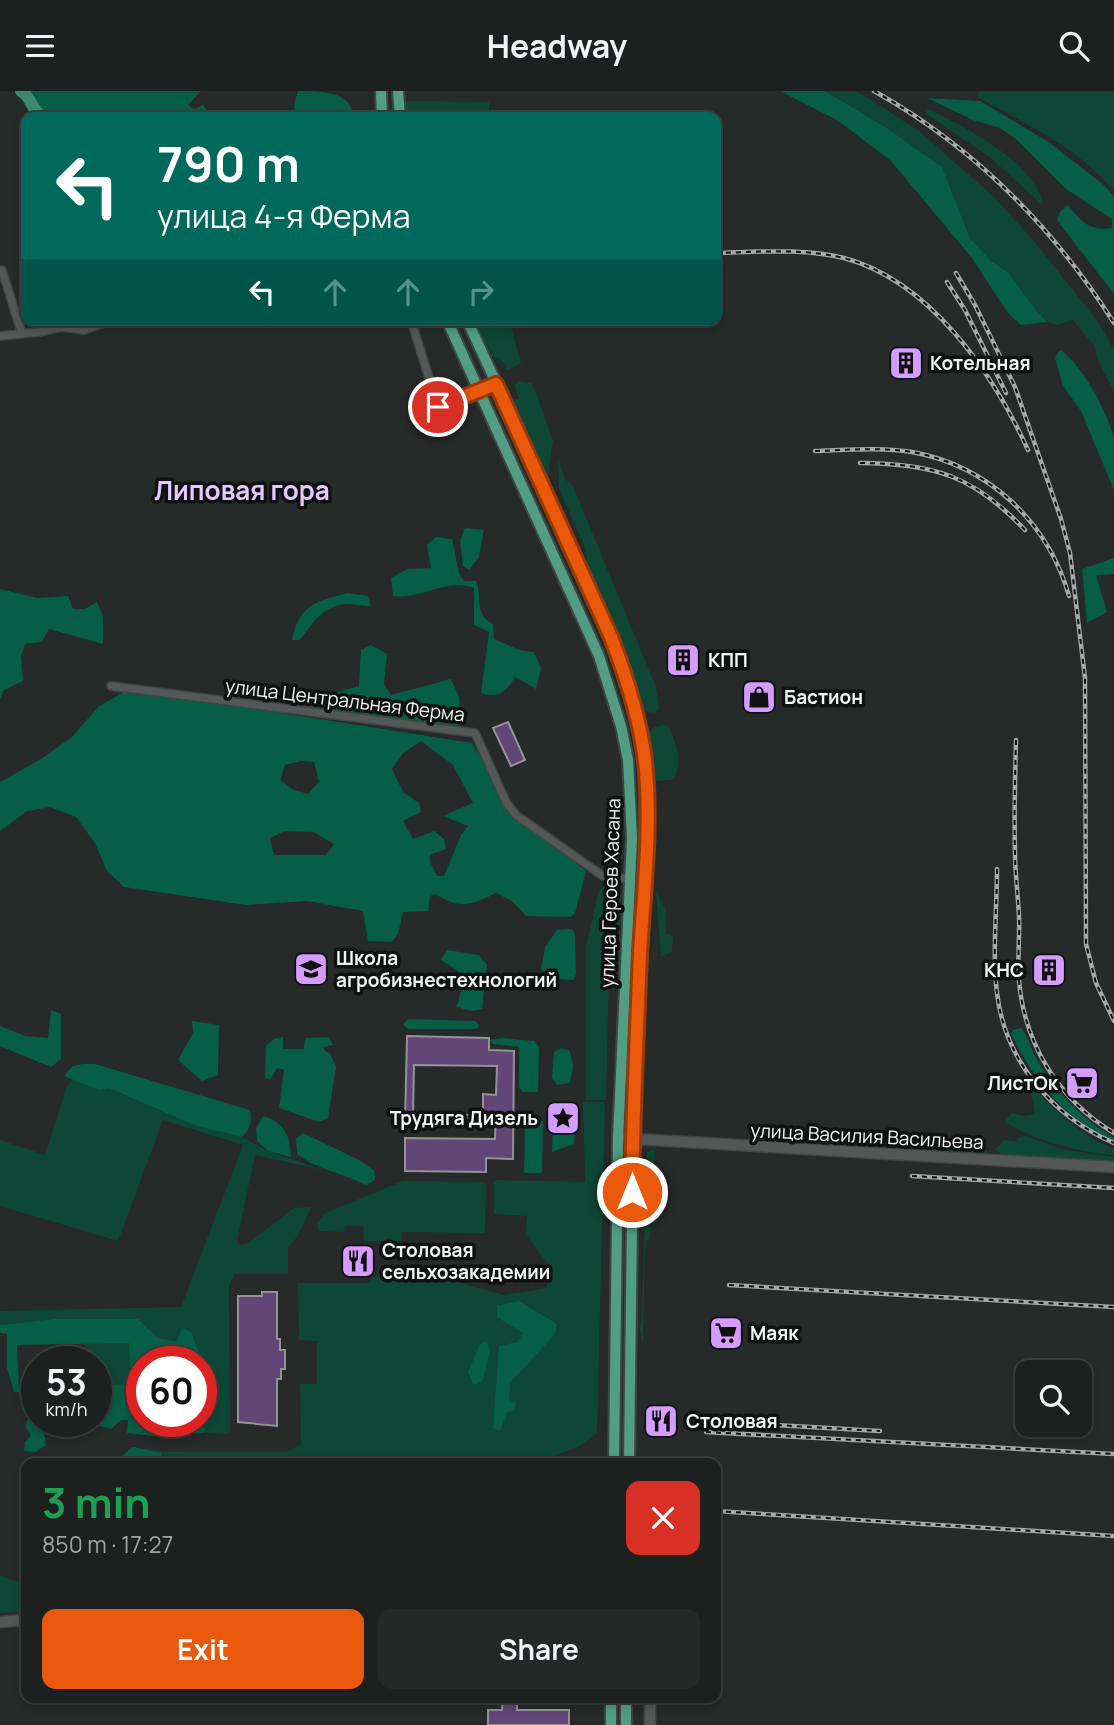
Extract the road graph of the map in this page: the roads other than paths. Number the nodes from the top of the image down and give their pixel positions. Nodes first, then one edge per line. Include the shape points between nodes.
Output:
1 (381, 91) edge
2 (398, 91) edge
3 (382, 112) edge
4 (400, 112) edge
5 (2, 270) dead end
6 (96, 326) edge
7 (413, 326) edge
8 (450, 326) edge
9 (470, 326) edge
10 (22, 334) junction
11 (0, 336) edge
12 (496, 384) junction
13 (481, 391) junction
14 (111, 686) dead end
15 (631, 879) junction
16 (618, 1138) junction
17 (633, 1139) junction
18 (1114, 1167) edge
19 (614, 1458) edge
20 (629, 1458) edge
21 (21, 1620) edge
22 (0, 1622) edge
23 (611, 1703) edge
24 (626, 1703) edge
25 (650, 1703) edge
26 (611, 1725) edge
27 (626, 1725) edge
28 (650, 1725) edge

1 - 3 main road
2 - 4 main road
5 - 10 street
6 - 10 street
7 - 13 street via 438,407
8 - 13 main road, улица Героев Хасана
9 - 12 main road, улица Героев Хасана
10 - 11 street
12 - 13 street
12 - 17 main road, улица Героев Хасана via 617,652 642,747 646,872
13 - 15 main road, улица Героев Хасана via 609,683 632,790
14 - 15 street, улица Центральная Ферма via 475,733 516,815 603,876
15 - 16 main road, улица Героев Хасана
16 - 17 main road, улица Василия Васильева
16 - 19 main road, улица Героев Хасана
17 - 18 main road, улица Василия Васильева
17 - 20 main road, улица Героев Хасана
21 - 22 main road
23 - 26 main road
24 - 27 main road
25 - 28 main road

